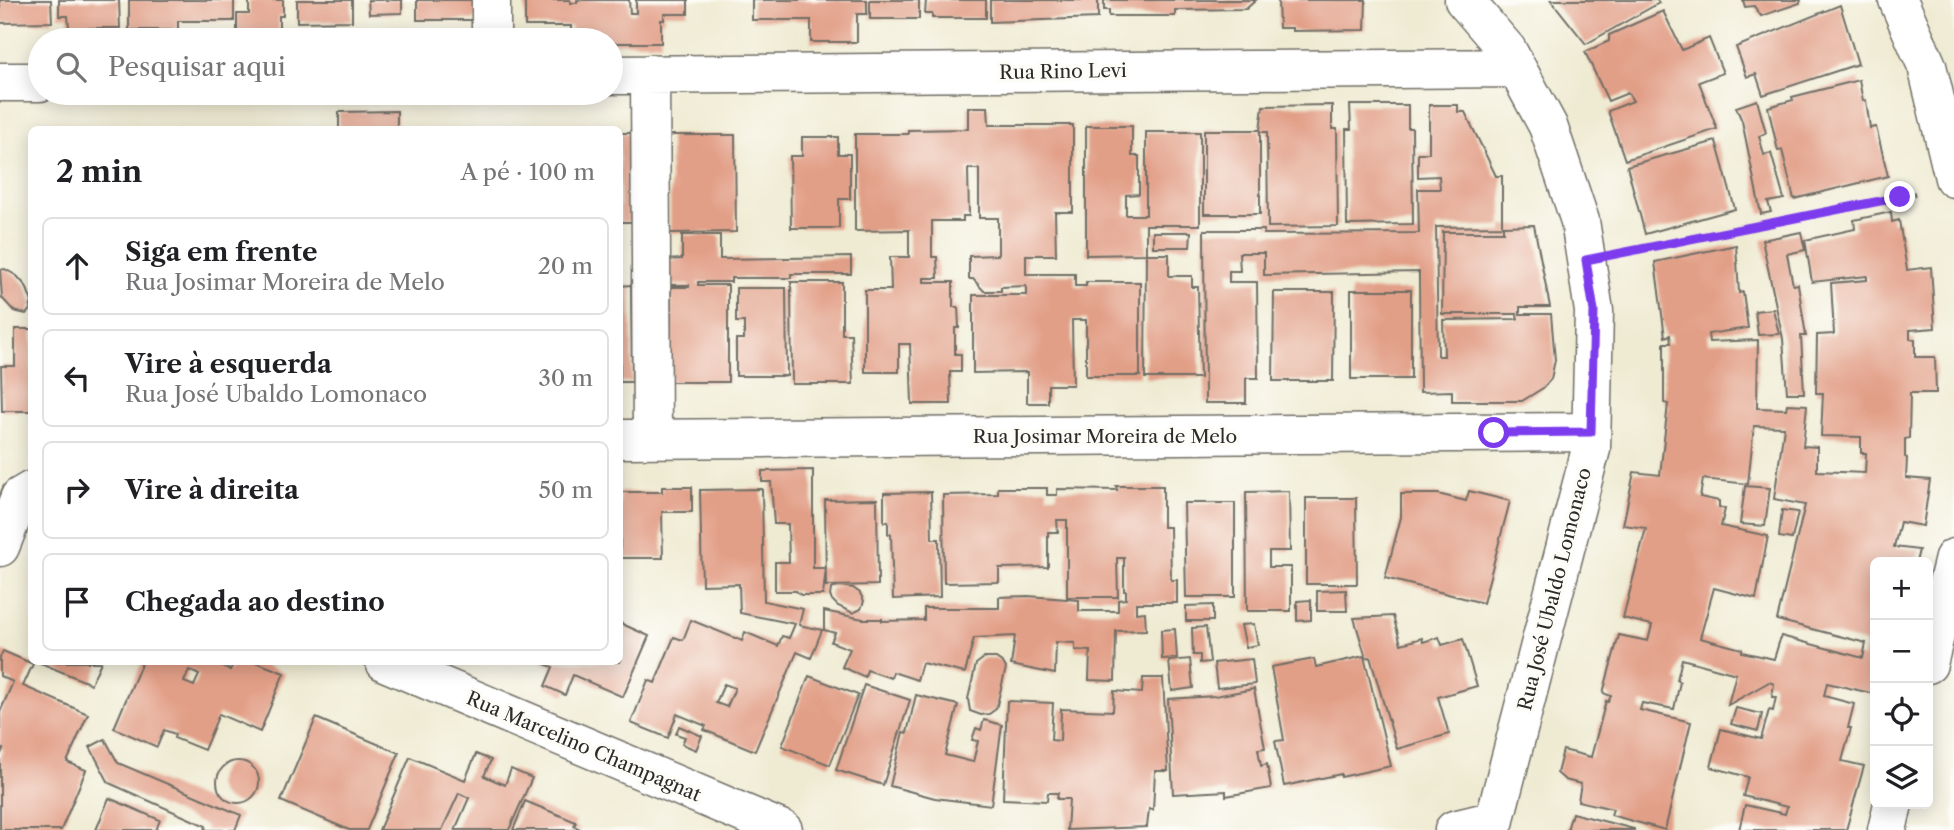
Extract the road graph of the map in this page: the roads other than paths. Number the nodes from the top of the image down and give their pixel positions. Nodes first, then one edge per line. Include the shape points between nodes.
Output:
1 (491, 0) edge
2 (1464, 0) edge
3 (1898, 0) edge
4 (491, 28) edge
5 (1516, 68) junction
6 (650, 74) junction
7 (623, 75) edge
8 (0, 82) edge
9 (28, 82) edge
10 (1941, 185) edge
11 (1591, 432) junction
12 (636, 439) edge
13 (21, 494) edge
14 (0, 547) edge
15 (1954, 558) edge
16 (1933, 644) edge
17 (392, 665) edge
18 (1892, 809) edge
19 (1494, 825) edge
20 (783, 830) edge
21 (1454, 830) edge
22 (1886, 830) edge

1 - 4 street
2 - 5 street, Rua José Ubaldo Lomonaco via 1507,50
3 - 10 street via 1927,66
5 - 6 street, Rua Rino Levi
5 - 11 street, Rua José Ubaldo Lomonaco via 1548,126 1580,221 1594,311
6 - 7 street, Rua Rino Levi
6 - 12 street
8 - 9 street
11 - 12 street, Rua Josimar Moreira de Melo
11 - 19 street, Rua José Ubaldo Lomonaco via 1591,449
13 - 14 street
15 - 16 street
17 - 20 street, Rua Marcelino Champagnat
18 - 22 street
19 - 21 street

